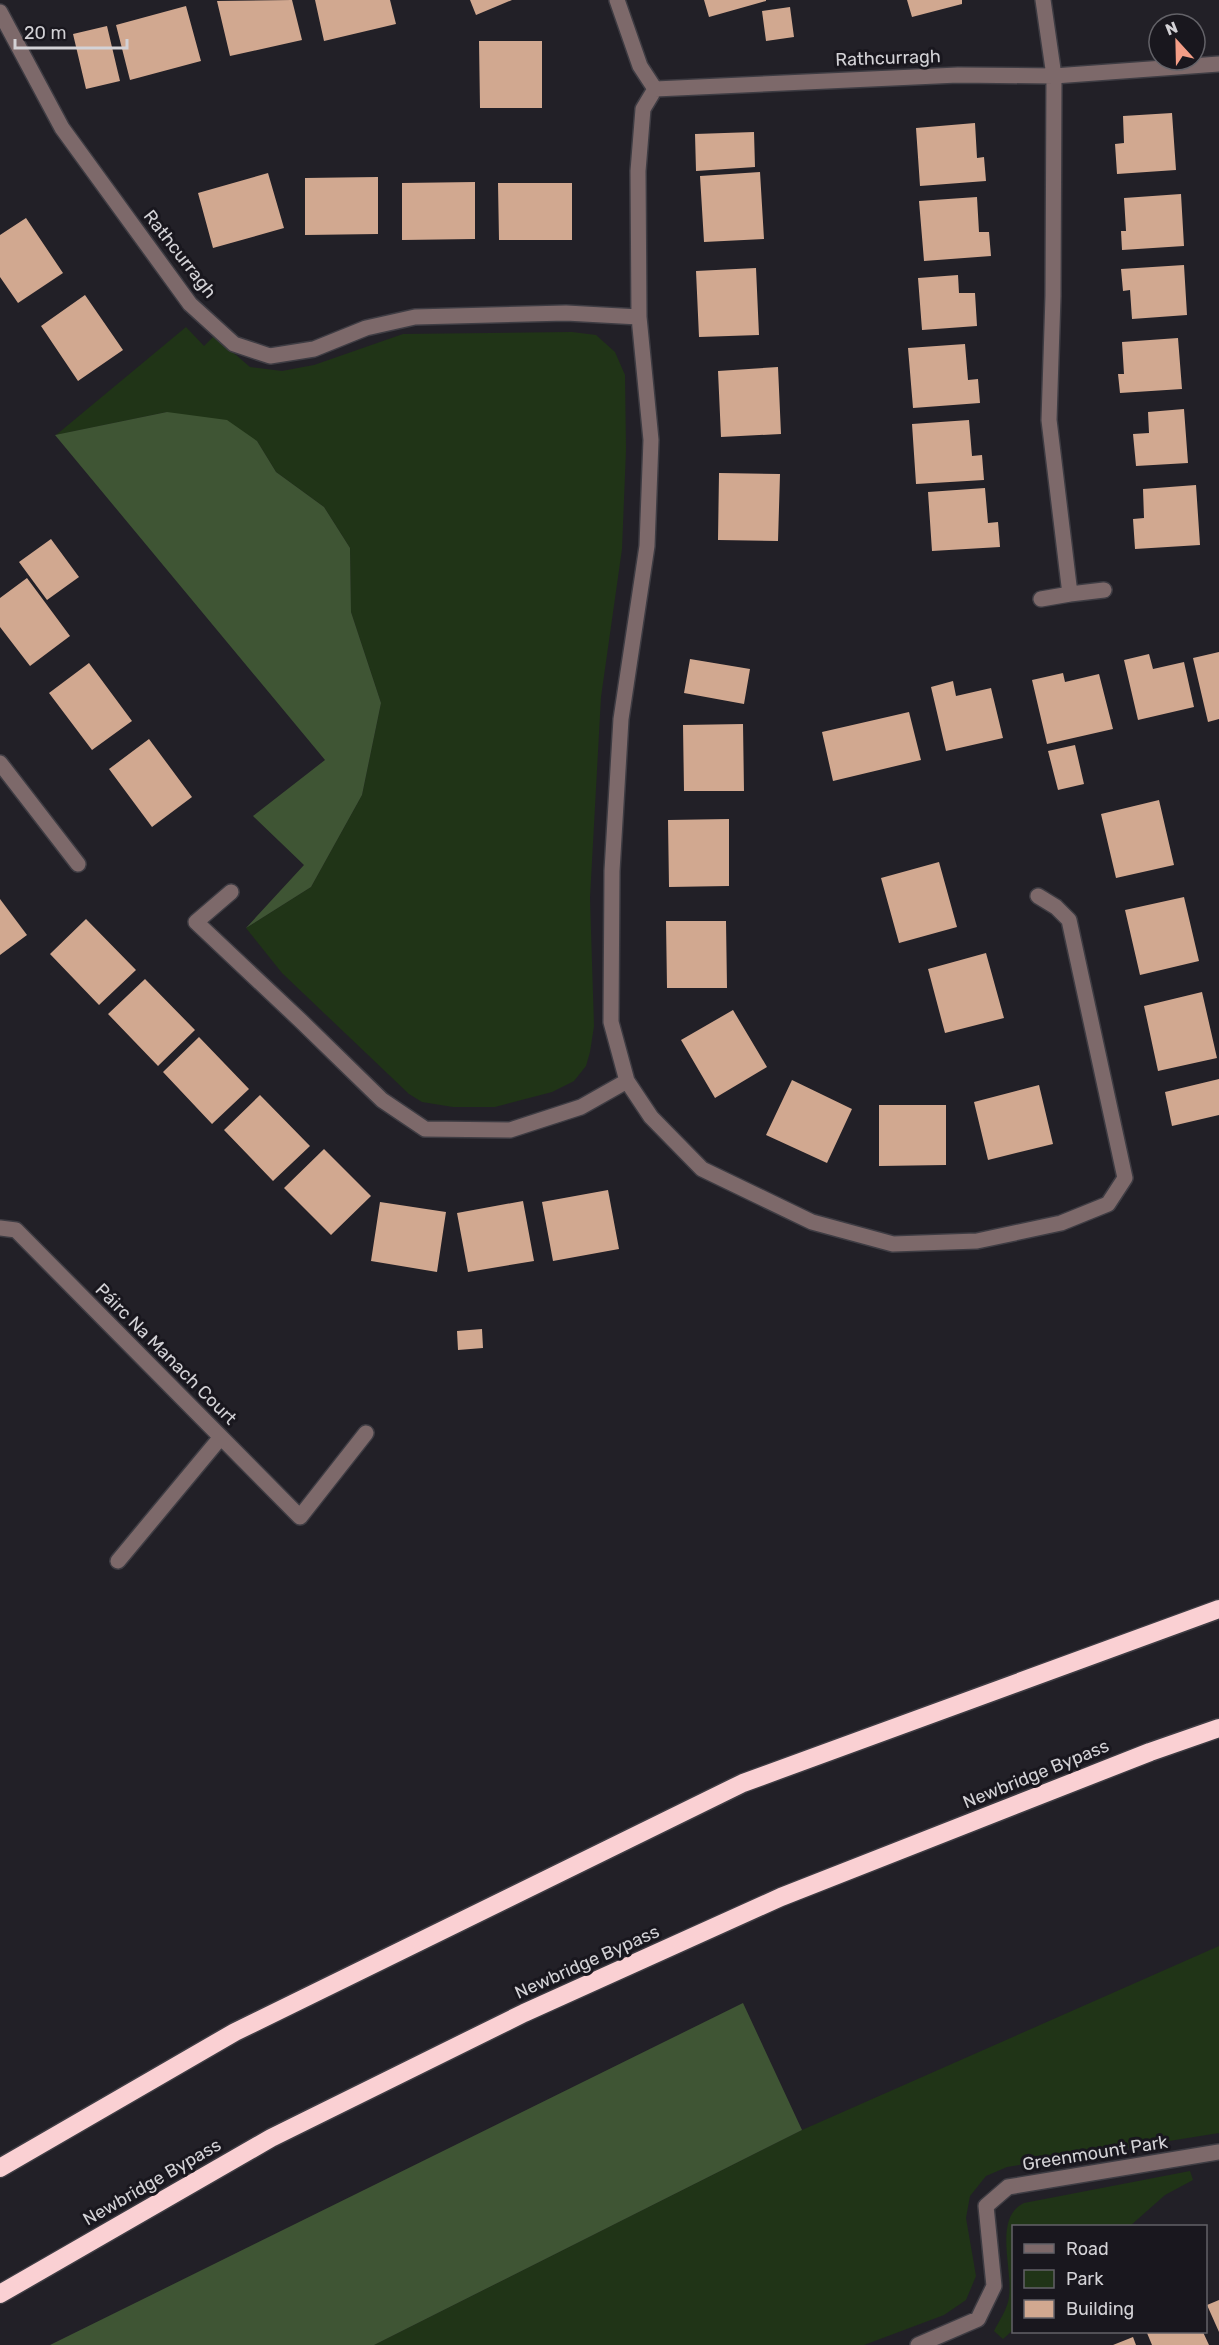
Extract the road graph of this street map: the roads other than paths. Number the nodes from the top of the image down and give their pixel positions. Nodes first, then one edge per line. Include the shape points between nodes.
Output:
1 (617, 0) edge
2 (1043, 0) edge
3 (0, 12) edge
4 (1219, 64) edge
5 (1054, 76) junction
6 (655, 89) junction
7 (639, 317) junction
8 (1104, 590) dead end
9 (1070, 594) junction
10 (1041, 599) dead end
11 (0, 763) edge
12 (78, 864) dead end
13 (231, 892) dead end
14 (1038, 896) dead end
15 (627, 1081) junction
16 (0, 1228) edge
17 (366, 1434) dead end
18 (221, 1437) junction
19 (118, 1561) dead end
20 (1219, 1609) edge
21 (1219, 1728) edge
22 (1219, 2152) edge
23 (0, 2168) edge
24 (0, 2294) edge
25 (918, 2345) edge

1 - 6 street via 640,66
2 - 5 street
3 - 7 street, Rathcurragh via 62,128 190,304 234,344 270,356 314,349 366,328 416,317 566,313
4 - 5 street, Rathcurragh
5 - 6 street, Rathcurragh via 946,75
5 - 9 street via 1049,420
6 - 7 street via 643,109 638,171
7 - 15 street via 651,440 647,546 621,719 612,871 611,1022
8 - 9 street
9 - 10 street
11 - 12 street
13 - 15 street via 196,922 382,1100 425,1129 510,1130 581,1107
14 - 15 street via 1069,920 1125,1178 1108,1203 1061,1223 977,1241 892,1244 812,1222 702,1169 651,1117
16 - 18 street, Páirc Na Manach Court via 16,1230
17 - 18 street, Páirc Na Manach Court via 300,1517
18 - 19 street
20 - 23 highway via 743,1783 235,2032
21 - 24 highway, Newbridge Bypass via 781,1897 524,2013 271,2138
22 - 25 street, Greenmount Park via 1008,2187 986,2206 994,2286 978,2319

